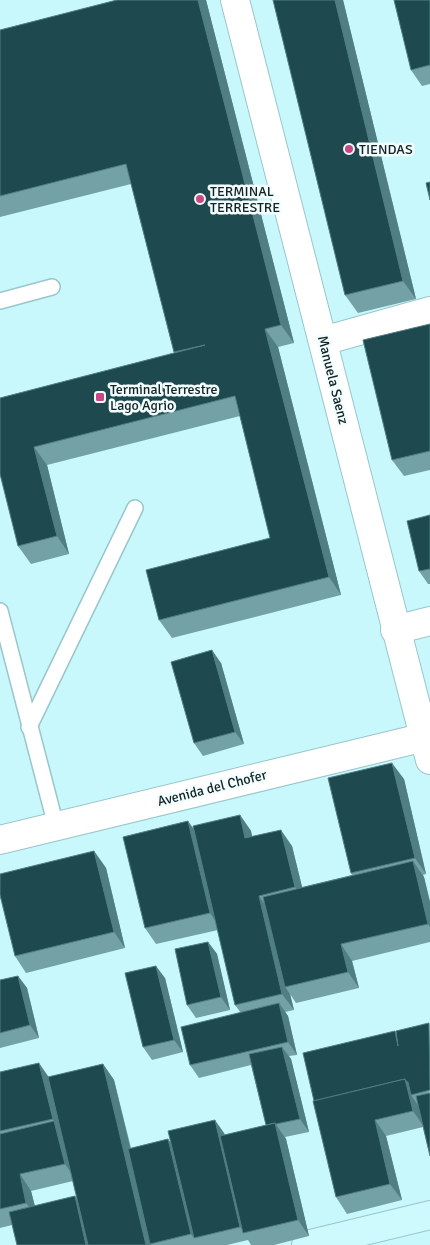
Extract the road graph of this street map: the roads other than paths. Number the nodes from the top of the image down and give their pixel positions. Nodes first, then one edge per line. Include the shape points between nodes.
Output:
1 (235, 0) edge
2 (52, 287) dead end
3 (0, 301) edge
4 (430, 312) edge
5 (323, 341) junction
6 (135, 508) dead end
7 (0, 611) edge
8 (430, 621) edge
9 (395, 630) junction
10 (29, 727) junction
11 (427, 749) edge
12 (56, 826) junction
13 (0, 840) edge
14 (430, 1215) edge
15 (306, 1245) edge

1 - 5 street, Manuela Saenz
2 - 3 lane
4 - 5 street
5 - 9 street, Manuela Saenz
6 - 10 lane
7 - 10 lane
8 - 9 street
9 - 11 street, Manuela Saenz
10 - 12 lane
11 - 12 street, Avenida del Chofer
12 - 13 street, Avenida del Chofer
14 - 15 street

